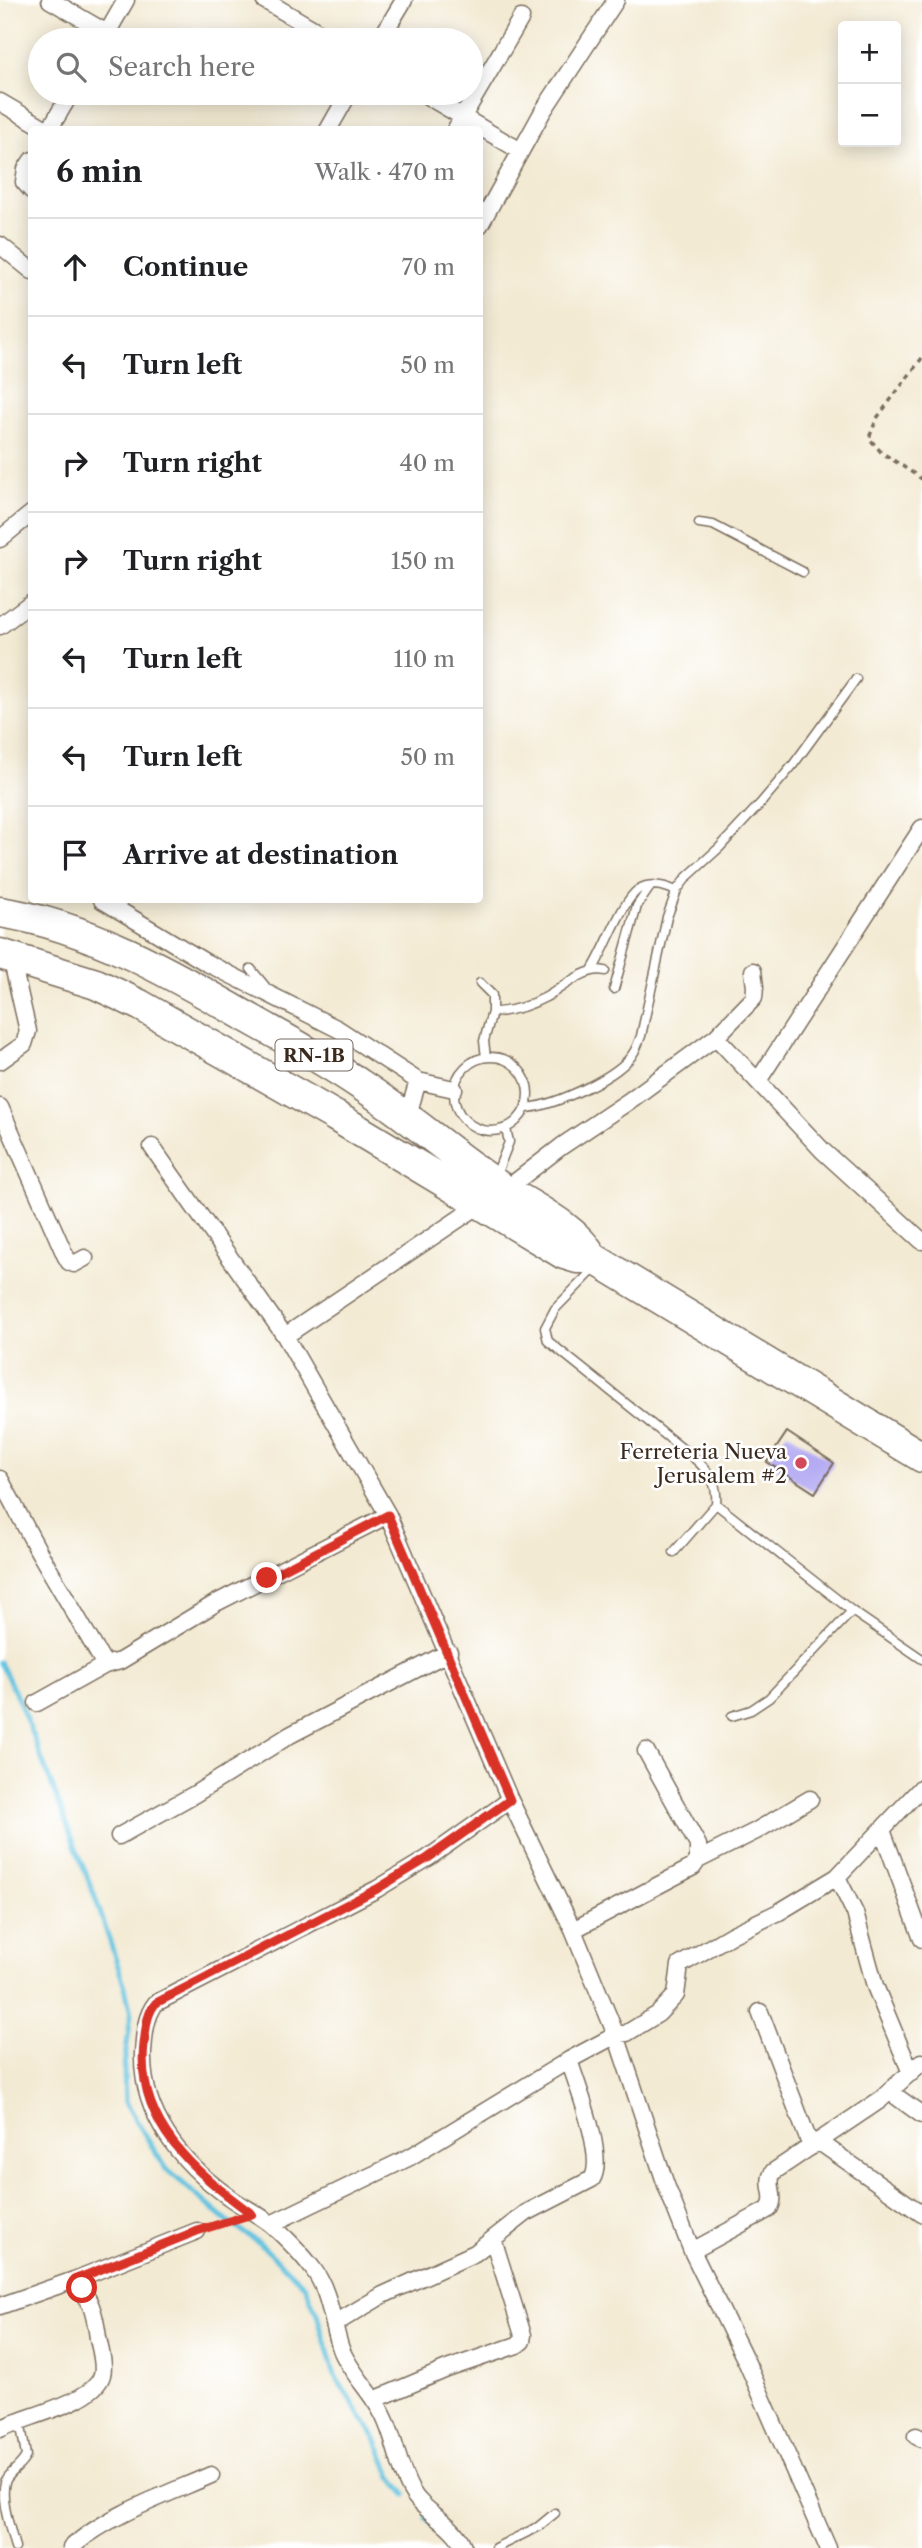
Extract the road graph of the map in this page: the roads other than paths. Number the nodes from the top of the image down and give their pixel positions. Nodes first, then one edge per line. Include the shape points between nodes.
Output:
1 (50, 0) edge
2 (126, 0) edge
3 (404, 0) edge
4 (612, 1) edge
5 (271, 2) edge
6 (521, 18) dead end
7 (92, 28) edge
8 (110, 28) edge
9 (313, 28) edge
10 (387, 28) edge
11 (483, 82) edge
12 (0, 102) edge
13 (64, 105) edge
14 (342, 105) edge
15 (437, 105) edge
16 (470, 105) edge
17 (459, 123) edge
18 (42, 126) edge
19 (51, 126) edge
20 (330, 126) edge
21 (483, 134) edge
22 (519, 150) junction
23 (28, 166) edge
24 (28, 186) edge
25 (483, 219) edge
26 (0, 245) edge
27 (28, 268) edge
28 (28, 516) edge
29 (699, 523) dead end
30 (0, 538) edge
31 (803, 572) dead end
32 (28, 605) edge
33 (0, 626) edge
34 (856, 679) dead end
35 (922, 828) edge
36 (651, 887) junction
37 (676, 891) junction
38 (107, 903) edge
39 (0, 912) edge
40 (6, 955) edge
41 (251, 969) dead end
42 (592, 970) junction
43 (605, 971) dead end
44 (753, 971) dead end
45 (480, 983) dead end
46 (614, 989) dead end
47 (277, 998) junction
48 (492, 1012) junction
49 (716, 1037) junction
50 (486, 1057) junction
51 (0, 1062) edge
52 (418, 1081) junction
53 (758, 1081) junction
54 (454, 1089) junction
55 (0, 1107) edge
56 (527, 1108) junction
57 (407, 1118) junction
58 (506, 1129) junction
59 (152, 1147) dead end
60 (493, 1192) junction
61 (922, 1241) edge
62 (85, 1258) dead end
63 (597, 1261) junction
64 (285, 1335) junction
65 (922, 1457) edge
66 (0, 1479) edge
67 (716, 1504) junction
68 (388, 1515) junction
69 (674, 1552) dead end
70 (852, 1611) junction
71 (449, 1652) junction
72 (922, 1659) edge
73 (105, 1665) junction
74 (37, 1703) dead end
75 (732, 1716) dead end
76 (646, 1751) dead end
77 (922, 1787) edge
78 (810, 1799) dead end
79 (510, 1800) junction
80 (882, 1830) junction
81 (119, 1836) dead end
82 (698, 1860) junction
83 (837, 1877) junction
84 (573, 1930) junction
85 (922, 1939) edge
86 (760, 2012) dead end
87 (616, 2035) junction
88 (569, 2060) junction
89 (917, 2067) edge
90 (890, 2092) junction
91 (922, 2115) edge
92 (815, 2144) junction
93 (922, 2214) edge
94 (271, 2224) junction
95 (197, 2231) road end
96 (493, 2239) junction
97 (692, 2251) junction
98 (74, 2280) junction
99 (0, 2306) edge
100 (334, 2325) junction
101 (374, 2400) junction
102 (15, 2421) junction
103 (0, 2429) edge
104 (211, 2475) dead end
105 (555, 2513) dead end
106 (15, 2548) edge
107 (71, 2548) edge
108 (464, 2548) edge
109 (495, 2548) edge
110 (828, 2548) edge

1 - 7 street
2 - 8 street
3 - 10 street
4 - 22 street
5 - 9 street
6 - 11 street
12 - 18 street
13 - 19 street
14 - 20 street
15 - 17 street
16 - 17 street
21 - 22 street
22 - 25 street
23 - 24 street via 24,182
26 - 27 street
28 - 30 street
29 - 31 lane via 713,525
32 - 33 street
34 - 37 lane via 760,804
35 - 53 street
36 - 37 lane
36 - 42 lane via 632,896
36 - 46 lane via 637,906
37 - 56 lane via 634,1054 572,1096
38 - 47 street via 205,962
39 - 57 highway, RN-1B via 90,939 185,982 328,1064
40 - 51 street via 28,1031 24,1044
40 - 60 highway, RN-1B via 96,984 140,1005 324,1109
41 - 47 lane
42 - 43 lane
42 - 48 lane via 543,999
44 - 49 street via 754,998
45 - 48 lane via 492,995
47 - 52 street via 338,1029
48 - 50 lane via 484,1041
49 - 53 street
49 - 60 street
50 - 54 lane via 464,1067
50 - 56 lane via 499,1057 521,1070 527,1082
52 - 54 street
52 - 57 street
53 - 61 street via 822,1151
54 - 58 lane via 454,1101 468,1123 491,1131
55 - 62 street via 65,1255 74,1264
56 - 58 lane
57 - 60 highway, RN-1B
58 - 60 lane via 509,1142
59 - 64 street
60 - 63 highway, RN-1B via 574,1234
60 - 64 street
63 - 65 highway, RN-1B
63 - 67 lane via 555,1309 545,1335 571,1361 705,1467 716,1486
64 - 68 street
66 - 73 street
67 - 69 lane
67 - 70 lane
68 - 71 street
68 - 73 street
70 - 72 lane
70 - 75 lane via 769,1698
71 - 79 street
71 - 81 street via 290,1735
73 - 74 street
76 - 82 street via 698,1846
77 - 80 street
78 - 82 street
79 - 84 street
79 - 94 street via 377,1889 153,2006 143,2050 150,2107 213,2186
80 - 83 street
80 - 85 street
82 - 84 street via 693,1867
83 - 87 street via 682,1963 676,1996 667,2008
83 - 89 street via 855,1913 875,1986
84 - 87 street
86 - 92 street
87 - 88 street
87 - 97 street
88 - 94 street via 410,2157
88 - 96 street via 592,2138 596,2173 587,2183 510,2223
89 - 90 street
90 - 91 street
90 - 92 street
92 - 93 street
92 - 97 street via 773,2172 769,2183 774,2198 769,2209
94 - 100 street via 313,2269
95 - 98 street
96 - 100 street via 464,2259 383,2295
96 - 101 street via 522,2341
97 - 110 street
98 - 99 street
98 - 102 street via 87,2295 95,2316 101,2379 84,2396
100 - 101 street via 342,2351
101 - 108 street via 410,2489 459,2536
102 - 103 street
102 - 106 lane via 26,2456 5,2482 3,2496
104 - 107 street via 128,2513
105 - 109 lane via 538,2527

